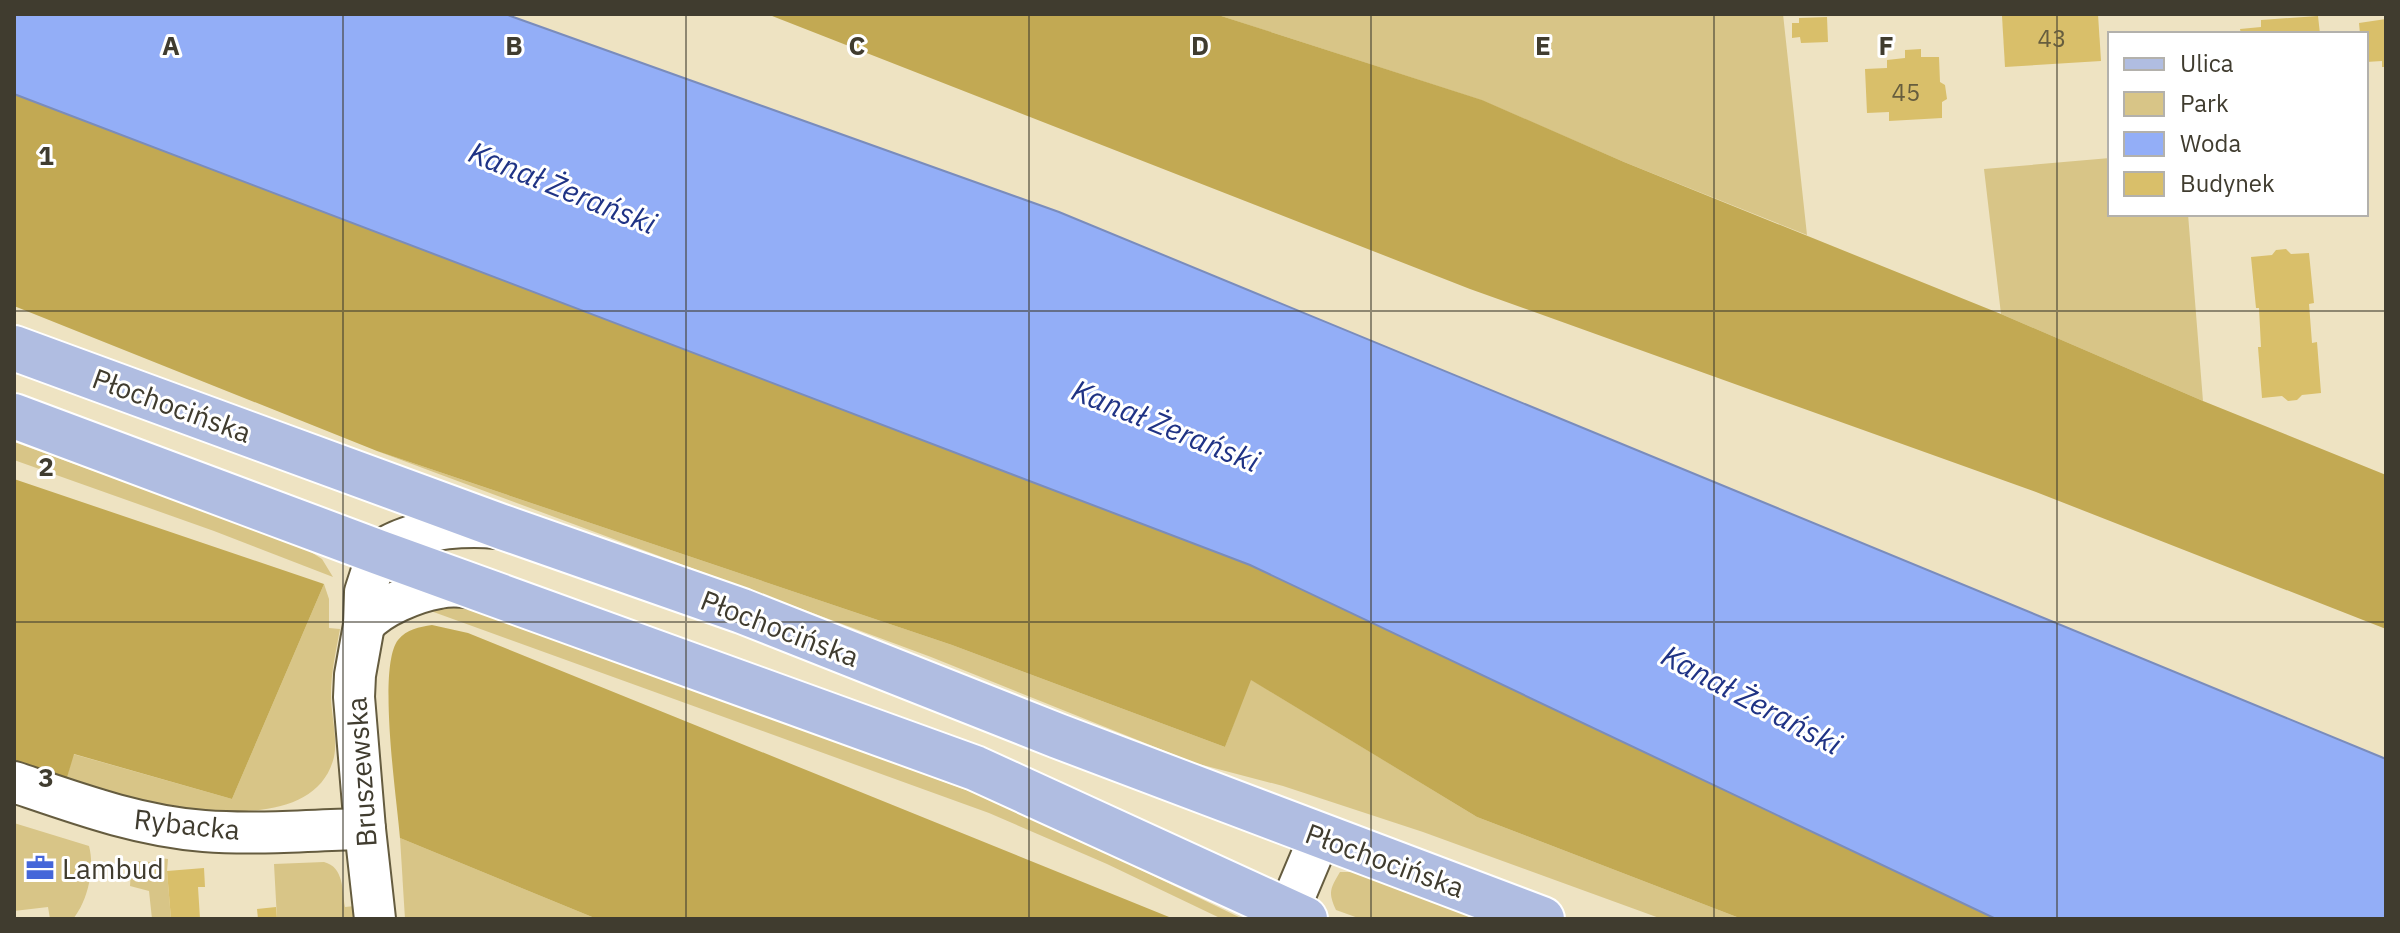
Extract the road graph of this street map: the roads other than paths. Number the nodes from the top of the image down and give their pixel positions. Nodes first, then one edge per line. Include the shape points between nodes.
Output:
1 (14, 348) edge
2 (14, 416) edge
3 (505, 528) junction
4 (378, 552) junction
5 (479, 588) junction
6 (364, 625) junction
7 (14, 782) edge
8 (365, 829) junction
9 (1320, 836) junction
10 (1296, 916) edge
11 (375, 919) edge
12 (1542, 919) edge

1 - 3 main road, Płochocińska
2 - 4 main road
3 - 4 street via 431,531
3 - 9 main road, Płochocińska via 742,611
4 - 5 main road
4 - 6 street, Bruszewska via 365,592
5 - 6 street via 430,590 384,608
5 - 10 main road via 975,768
6 - 8 street, Bruszewska via 354,697
7 - 8 street, Rybacka via 117,816 203,831
8 - 11 street, Bruszewska
9 - 10 street
9 - 12 main road, Płochocińska

